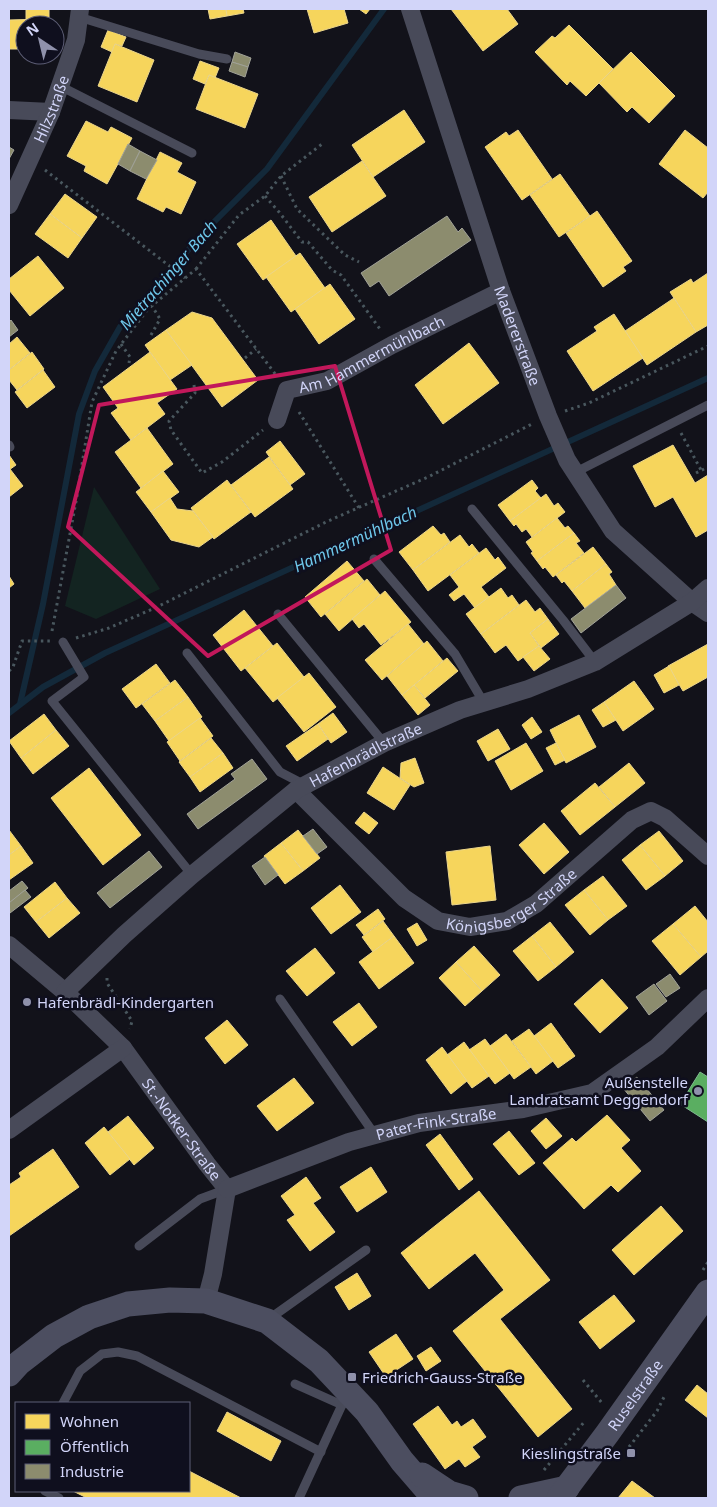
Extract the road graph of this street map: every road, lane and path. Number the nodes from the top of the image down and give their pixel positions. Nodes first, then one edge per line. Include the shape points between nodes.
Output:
1 (410, 9) edge
2 (79, 13) edge
3 (227, 59) dead end
4 (60, 86) junction
5 (9, 110) edge
6 (51, 112) junction
7 (322, 144) dead end
8 (192, 153) dead end
9 (31, 159) junction
10 (282, 176) junction
11 (265, 196) junction
12 (9, 205) edge
13 (359, 262) dead end
14 (196, 269) junction
15 (185, 278) junction
16 (501, 291) junction
17 (152, 306) junction
18 (151, 335) dead end
19 (121, 344) junction
20 (392, 345) junction
21 (708, 346) edge
22 (256, 350) junction
23 (245, 358) dead end
24 (129, 363) dead end
25 (194, 384) dead end
26 (287, 390) junction
27 (708, 405) edge
28 (549, 419) junction
29 (277, 420) joint
30 (675, 422) junction
31 (570, 466) junction
32 (708, 467) edge
33 (701, 470) junction
34 (696, 473) dead end
35 (359, 508) junction
36 (472, 509) dead end
37 (374, 559) dead end
38 (708, 588) edge
39 (692, 602) junction
40 (708, 613) edge
41 (278, 614) dead end
42 (50, 641) junction
43 (63, 642) junction
44 (187, 653) dead end
45 (595, 662) junction
46 (9, 671) edge
47 (484, 703) junction
48 (384, 743) junction
49 (301, 788) junction
50 (708, 856) edge
51 (192, 875) junction
52 (9, 945) edge
53 (108, 950) junction
54 (65, 992) junction
55 (708, 998) edge
56 (280, 999) dead end
57 (124, 1048) junction
58 (9, 1130) edge
59 (375, 1135) junction
60 (227, 1189) junction
61 (139, 1246) dead end
62 (366, 1250) dead end
63 (708, 1292) edge
64 (206, 1301) junction
65 (267, 1321) junction
66 (9, 1374) edge
67 (583, 1380) dead end
68 (295, 1384) dead end
69 (345, 1398) junction
70 (64, 1402) edge
71 (595, 1409) dead end
72 (609, 1411) junction
73 (589, 1417) dead end
74 (321, 1452) junction
75 (402, 1461) junction
76 (540, 1475) dead end
77 (47, 1492) edge
78 (563, 1493) edge
79 (59, 1498) edge
80 (299, 1498) edge
81 (414, 1498) edge
82 (434, 1498) edge
83 (466, 1498) edge
84 (521, 1498) edge

1 - 16 street, Madererstraße
2 - 3 lane via 199,54
2 - 4 street, Hilzstraße via 76,40
4 - 6 street, Hilzstraße
4 - 8 lane
5 - 6 street
6 - 9 street, Hilzstraße
7 - 10 path
9 - 12 street, Hilzstraße
9 - 15 path
10 - 11 path
10 - 13 path via 297,209 345,255
11 - 14 path via 239,215
11 - 20 path via 302,242 308,242 332,270 341,275
14 - 15 path
14 - 22 path
15 - 17 path
16 - 20 street, Am Hammermühlbach
16 - 28 street, Madererstraße
17 - 18 path via 160,319
17 - 19 path
19 - 24 path via 130,356
19 - 42 path via 92,402
20 - 26 street, Am Hammermühlbach via 327,381
21 - 28 path
22 - 23 path
22 - 26 path
25 - 29 path via 195,393 169,421 171,430 202,474
26 - 29 street, Am Hammermühlbach
26 - 35 path
27 - 30 lane
28 - 31 street, Madererstraße
28 - 35 path
30 - 31 lane
30 - 33 path
31 - 39 street, Madererstraße via 613,531
32 - 33 path
33 - 34 path
35 - 43 path via 157,607 109,628
36 - 45 lane
37 - 47 lane via 455,654
38 - 39 street, Hafenbrädlstraße
39 - 40 street, Madererstraße
39 - 45 street, Hafenbrädlstraße
41 - 48 lane
42 - 43 path
42 - 46 path via 22,641
43 - 51 lane via 84,677 52,701
44 - 49 lane via 280,772
45 - 47 street, Hafenbrädlstraße
47 - 48 street, Hafenbrädlstraße
48 - 49 street, Hafenbrädlstraße
49 - 50 street, Königsberger Straße via 404,898 438,921 470,927 507,920 536,904 632,820 651,811 665,818
49 - 51 street, Hafenbrädlstraße
51 - 53 street, Hafenbrädlstraße
52 - 54 street, St.-Notker-Straße
53 - 54 street, Hafenbrädlstraße
53 - 57 path via 107,983 132,1021
54 - 57 street, St.-Notker-Straße
55 - 59 street, Pater-Fink-Straße via 657,1047 592,1093 523,1109 419,1123
56 - 59 lane
57 - 58 street
57 - 60 street, St.-Notker-Straße
59 - 60 street, Pater-Fink-Straße
60 - 61 lane via 200,1199
60 - 64 street, St.-Notker-Straße
62 - 65 lane
63 - 72 main road, Ruselstraße
64 - 65 main road
64 - 66 main road via 128,1304 88,1317 54,1336
65 - 69 main road via 319,1361
67 - 72 path
68 - 69 lane
69 - 74 lane
69 - 75 main road via 367,1412
70 - 74 lane via 80,1371 102,1354 118,1352 137,1356
71 - 72 path
72 - 78 main road, Ruselstraße
73 - 76 path
74 - 80 lane
75 - 81 main road
75 - 82 main road
75 - 83 main road via 449,1493
77 - 79 lane
78 - 84 main road

